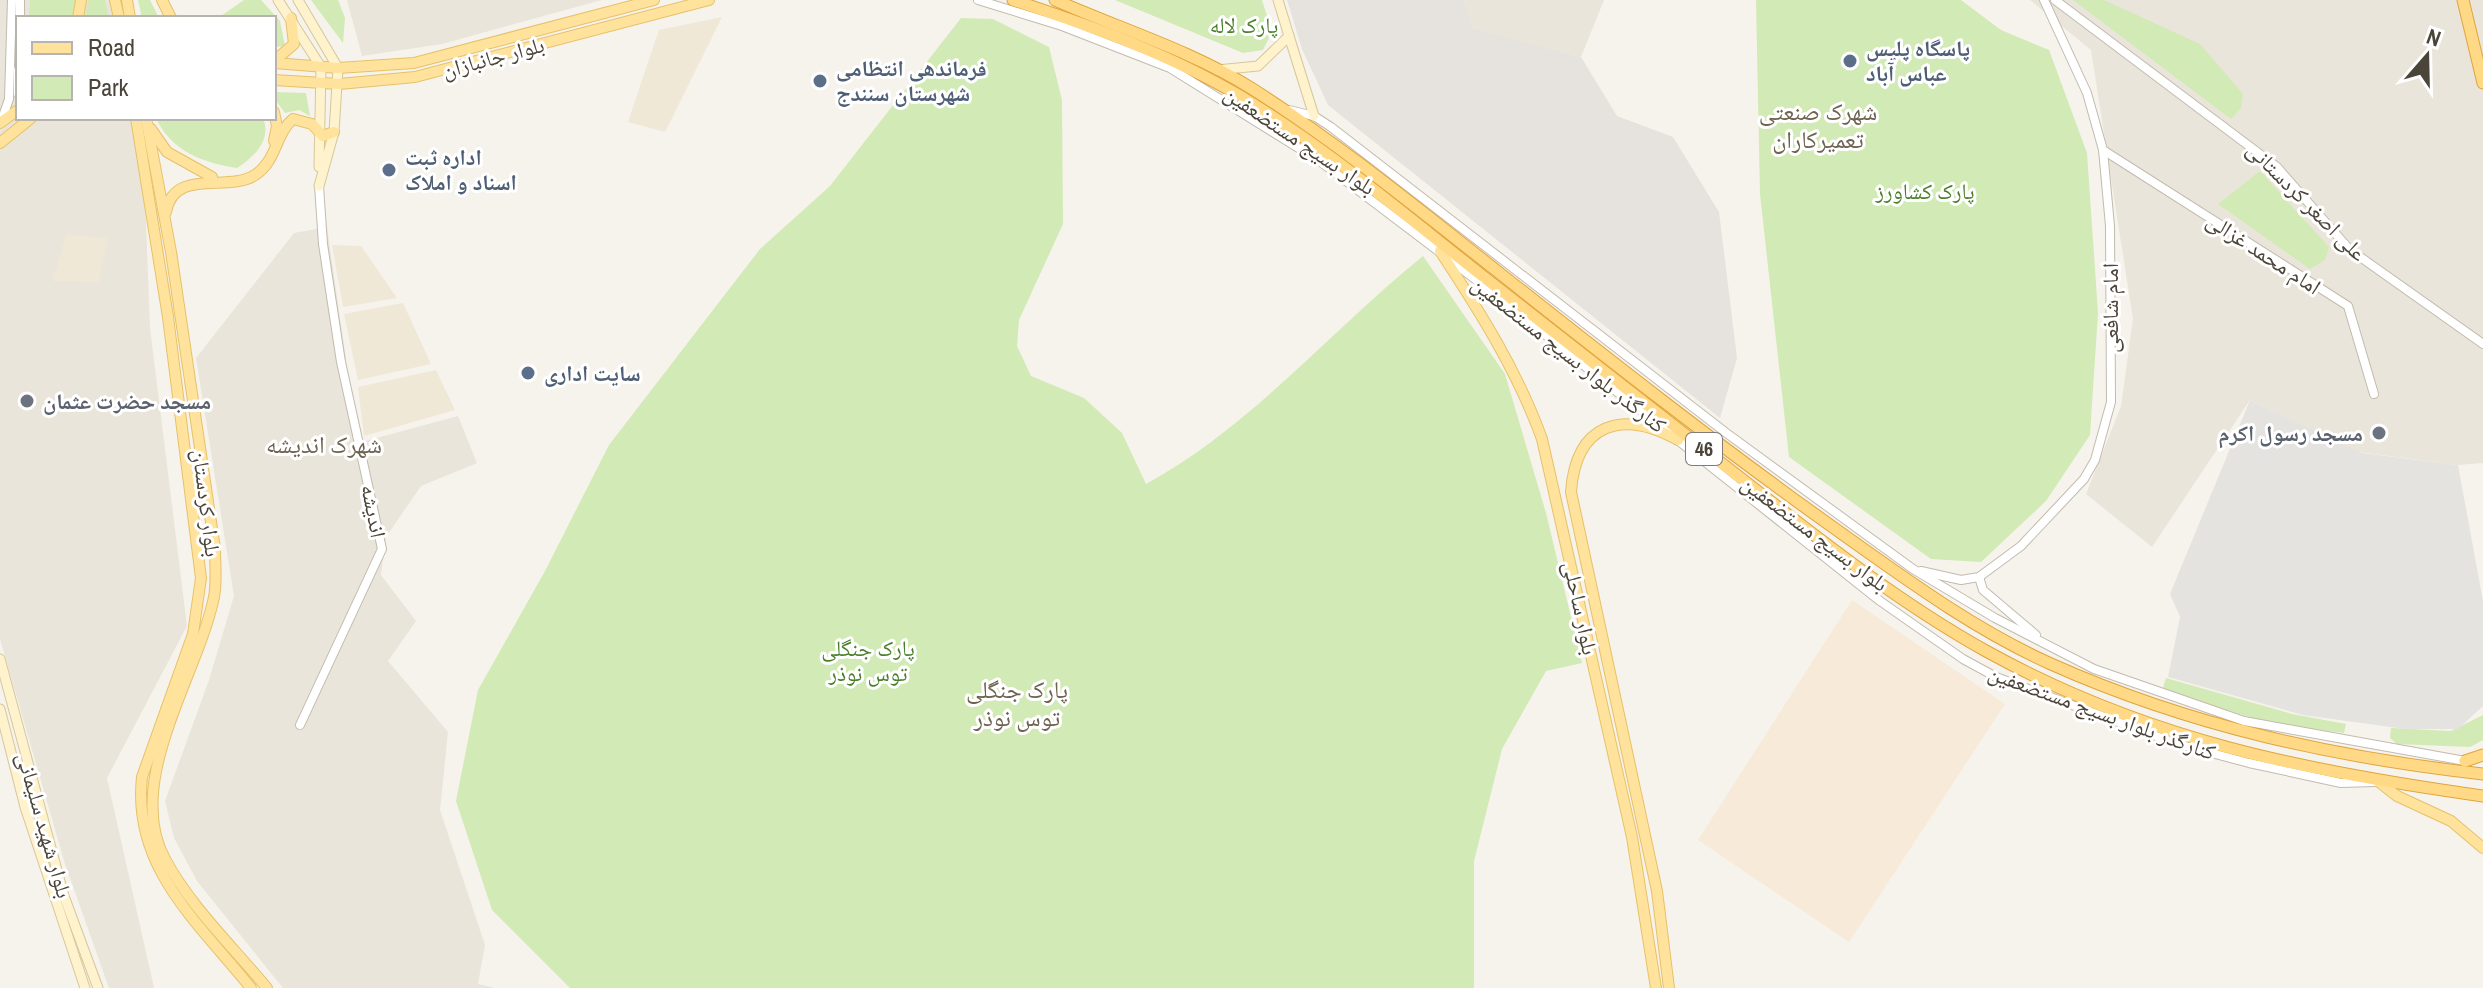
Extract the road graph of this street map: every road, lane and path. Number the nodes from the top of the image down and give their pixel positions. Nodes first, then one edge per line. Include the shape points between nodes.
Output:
1 (12, 0) edge
2 (278, 0) edge
3 (298, 0) edge
4 (654, 0) edge
5 (709, 0) edge
6 (978, 0) edge
7 (1013, 0) edge
8 (1055, 0) edge
9 (1278, 0) edge
10 (2044, 0) edge
11 (2055, 0) edge
12 (2463, 0) edge
13 (619, 4) edge
14 (291, 18) junction
15 (1115, 36) junction
16 (1289, 36) junction
17 (1133, 53) junction
18 (276, 61) edge
19 (276, 62) edge
20 (321, 67) junction
21 (338, 68) junction
22 (1217, 70) junction
23 (276, 80) edge
24 (322, 83) junction
25 (2483, 83) edge
26 (339, 84) junction
27 (1280, 107) junction
28 (1314, 116) junction
29 (29, 120) edge
30 (136, 120) edge
31 (146, 120) edge
32 (147, 120) edge
33 (276, 120) edge
34 (0, 123) edge
35 (319, 132) junction
36 (334, 132) junction
37 (1325, 139) junction
38 (0, 143) edge
39 (2103, 150) junction
40 (319, 186) junction
41 (164, 218) junction
42 (1440, 251) junction
43 (171, 252) junction
44 (158, 255) junction
45 (2483, 344) edge
46 (2374, 394) dead end
47 (1678, 440) junction
48 (1572, 477) junction
49 (1553, 480) junction
50 (1913, 569) junction
51 (1979, 577) junction
52 (2053, 648) junction
53 (0, 659) edge
54 (186, 668) junction
55 (12, 704) junction
56 (0, 708) edge
57 (17, 723) junction
58 (300, 725) dead end
59 (4, 726) junction
60 (2483, 755) edge
61 (2465, 761) junction
62 (2483, 765) edge
63 (2483, 774) edge
64 (2378, 781) junction
65 (2483, 796) edge
66 (2483, 848) edge
67 (84, 948) junction
68 (73, 952) junction
69 (85, 988) edge
70 (98, 988) edge
71 (251, 988) edge
72 (267, 988) edge
73 (1656, 988) edge
74 (1669, 988) edge

1 - 34 street via 9,99
2 - 14 main road
3 - 21 main road
4 - 13 main road, بلوار جانبازان
5 - 26 main road, بلوار جانبازان via 415,77
6 - 17 street, کنارگذر بلوار بسیج مستضعفین
7 - 15 highway, بلوار بسیج مستضعفین / 46
8 - 22 highway, بلوار بسیج مستضعفین / 46
9 - 16 main road
10 - 39 street, امام شافعی via 2087,93
11 - 45 street, علی اصغر کردستانی via 2277,167 2349,249
12 - 25 highway
13 - 21 main road, بلوار جانبازان via 414,63
14 - 18 main road via 294,44
14 - 20 main road
15 - 17 street
15 - 64 highway, بلوار بسیج مستضعفین / 46 via 1241,97 1311,145 1802,526 1985,651 2043,681 2182,735 2247,755
16 - 22 main road via 1258,66
16 - 28 main road
17 - 42 street, کنارگذر بلوار بسیج مستضعفین via 1236,106
19 - 20 main road, بلوار جانبازان
20 - 21 main road, بلوار جانبازان
20 - 24 main road, اندیشه
21 - 26 main road, اندیشه
22 - 27 highway, بلوار بسیج مستضعفین / 46
23 - 24 main road, بلوار جانبازان
24 - 26 main road, بلوار جانبازان
24 - 35 main road, اندیشه
26 - 36 main road, اندیشه
27 - 28 street
27 - 37 highway, بلوار بسیج مستضعفین / 46
28 - 37 street
28 - 50 street, کنارگذر بلوار بسیج مستضعفین via 1725,432
29 - 38 main road
30 - 44 main road, بلوار کردستان
31 - 41 main road, بلوار کردستان
32 - 33 main road, بلوار کردستان via 156,140 175,158 200,174 226,179 249,172 267,158
35 - 36 main road via 328,137
35 - 40 main road, اندیشه
35 - 41 main road via 305,120 293,119 271,160 254,176 227,184 188,185 167,205
36 - 40 main road, اندیشه
37 - 63 highway, بلوار بسیج مستضعفین / 46 via 1746,464 1991,633 2049,663 2187,717 2296,746
39 - 46 street, امام محمد غزالی via 2348,306
39 - 51 street, امام شافعی via 2110,226 2111,402 2099,445 2084,479 2021,546
40 - 58 street, اندیشه via 341,362 382,549
41 - 43 main road, بلوار کردستان
42 - 47 street, کنارگذر بلوار بسیج مستضعفین
42 - 49 main road, بلوار ساحلی via 1527,395
43 - 44 main road
43 - 54 main road, بلوار کردستان via 215,549 214,595
44 - 54 main road, بلوار کردستان via 200,556 199,597
47 - 48 main road via 1652,426 1614,424 1583,450
47 - 64 street, کنارگذر بلوار بسیج مستضعفین via 1880,601 1996,677 2178,744 2341,783
48 - 49 main road via 1560,469
48 - 74 main road, بلوار ساحلی via 1575,517 1657,891
49 - 73 main road, بلوار ساحلی via 1632,837
50 - 51 street via 1961,580
50 - 52 street, کنارگذر بلوار بسیج مستضعفین
51 - 52 street via 1983,590
52 - 61 street, کنارگذر بلوار بسیج مستضعفین via 2138,687 2244,721
53 - 55 main road, بلوار شهید سلیمانی
54 - 71 main road, بلوار کردستان via 142,777 143,831 164,881
54 - 72 main road, بلوار کردستان via 161,750 153,797 155,830 177,879
55 - 56 main road via 7,710
55 - 57 main road, بلوار شهید سلیمانی
56 - 59 main road, بلوار شهید سلیمانی
57 - 59 main road via 9,720
57 - 67 main road, بلوار شهید سلیمانی via 56,869
59 - 68 main road, بلوار شهید سلیمانی
60 - 61 highway
61 - 62 highway
64 - 65 highway, بلوار بسیج مستضعفین / 46
64 - 66 main road via 2397,796 2451,821
67 - 68 main road
67 - 70 main road, بلوار شهید سلیمانی
68 - 69 main road, بلوار شهید سلیمانی

